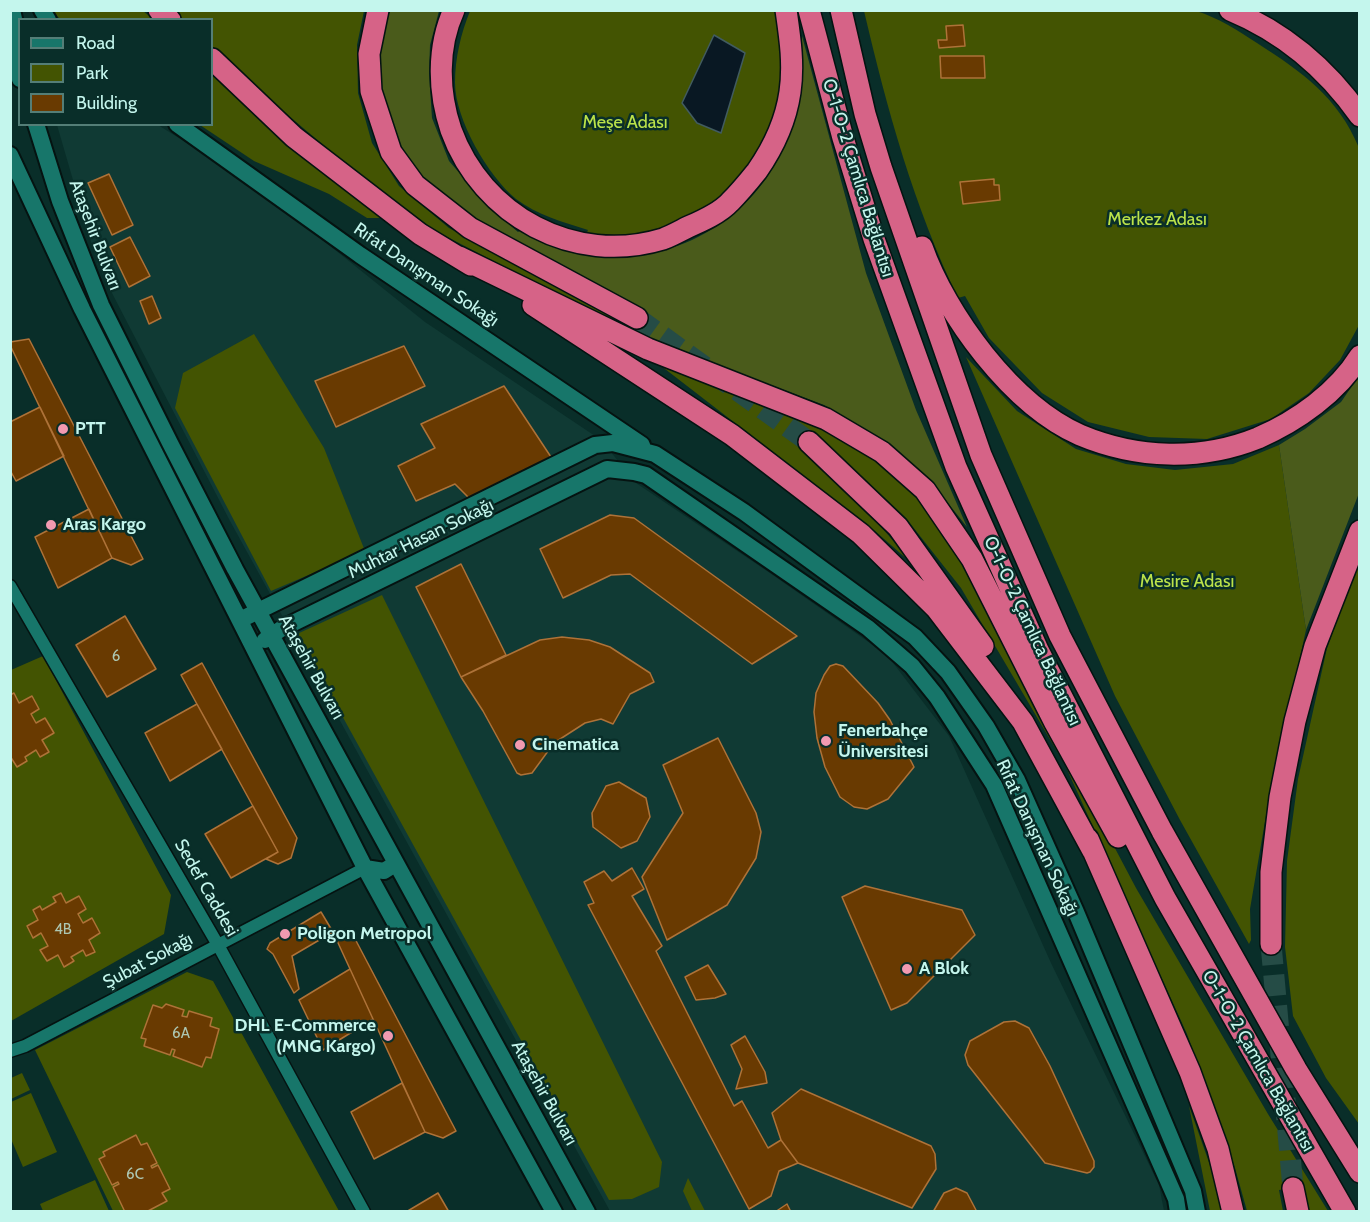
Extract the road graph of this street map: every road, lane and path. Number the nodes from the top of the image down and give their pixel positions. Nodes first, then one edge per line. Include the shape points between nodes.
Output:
1 (12, 10) edge
2 (378, 10) edge
3 (454, 10) edge
4 (786, 10) edge
5 (810, 10) edge
6 (841, 10) edge
7 (846, 10) edge
8 (1230, 10) edge
9 (18, 37) edge
10 (10, 43) edge
11 (213, 60) edge
12 (18, 72) edge
13 (1359, 116) edge
14 (180, 126) edge
15 (36, 128) edge
16 (10, 155) edge
17 (459, 257) junction
18 (637, 318) tunnel mouth
19 (1359, 356) edge
20 (604, 420) junction
21 (810, 442) tunnel mouth
22 (613, 443) junction
23 (655, 454) junction
24 (607, 469) junction
25 (1359, 531) edge
26 (10, 586) edge
27 (258, 611) junction
28 (240, 620) junction
29 (272, 636) junction
30 (253, 646) junction
31 (1093, 851) junction
32 (395, 864) junction
33 (365, 868) junction
34 (1271, 944) tunnel mouth
35 (218, 945) junction
36 (10, 1051) edge
37 (1307, 1147) junction
38 (1359, 1172) edge
39 (1293, 1188) tunnel mouth
40 (364, 1212) edge
41 (554, 1212) edge
42 (587, 1212) edge
43 (1178, 1212) edge
44 (1197, 1212) edge
45 (1233, 1212) edge
46 (1298, 1212) edge
47 (1345, 1212) edge

1 - 9 street
2 - 18 highway via 369,54 371,91 391,152 415,185 470,228
3 - 4 highway via 447,26 441,73 445,112 471,169 488,192 530,225 553,236 598,246 624,246 664,239 729,204 766,158 790,93 792,48
5 - 37 highway, O-1-O-2 Çamlıca Bağlantısı via 874,239 956,467 1038,650 1165,898
6 - 38 highway, O-1-O-2 Çamlıca Bağlantısı via 881,167 977,444 1060,636 1162,831 1296,1069
7 - 19 highway via 875,114 927,261 957,318 992,364 1063,426 1098,441 1141,452 1165,455 1216,451 1244,444 1295,419 1322,398
8 - 13 highway via 1307,56 1345,95
10 - 12 street
11 - 17 highway via 294,137 420,234
14 - 20 street, Rıfat Danışman Sokağı via 360,255
15 - 27 street, Ataşehir Bulvarı via 101,305
16 - 28 street via 82,309
17 - 31 highway via 732,435 861,534 936,608 1023,722
17 - 37 highway via 648,349 825,419 882,452 925,490 972,559 1055,723 1145,885 1216,1007
20 - 22 street
20 - 23 street, Rıfat Danışman Sokağı
21 - 31 highway via 898,527 1032,717
22 - 23 street, Rıfat Danışman Sokağı
22 - 24 street
22 - 27 street, Muhtar Hasan Sokağı via 595,445
23 - 44 street, Rıfat Danışman Sokağı via 744,512 915,638 948,672 1017,780 1193,1191
24 - 29 street, Muhtar Hasan Sokağı
24 - 43 street, Rıfat Danışman Sokağı via 646,475 868,628 912,666 937,697 994,785 1176,1199
25 - 34 highway via 1315,646 1295,721 1271,872
26 - 35 street, Sedef Caddesi
27 - 28 street, Muhtar Hasan Sokağı
27 - 29 street, Ataşehir Bulvarı
28 - 30 street
29 - 30 street, Muhtar Hasan Sokağı
29 - 32 street, Ataşehir Bulvarı
30 - 33 street
31 - 45 highway via 1190,1072 1218,1149
32 - 33 street via 384,871
32 - 42 street, Ataşehir Bulvarı
33 - 35 street, Şubat Sokağı
33 - 41 street
35 - 36 street, Şubat Sokağı
35 - 40 street, Sedef Caddesi
37 - 47 highway, O-1-O-2 Çamlıca Bağlantısı
39 - 46 highway

